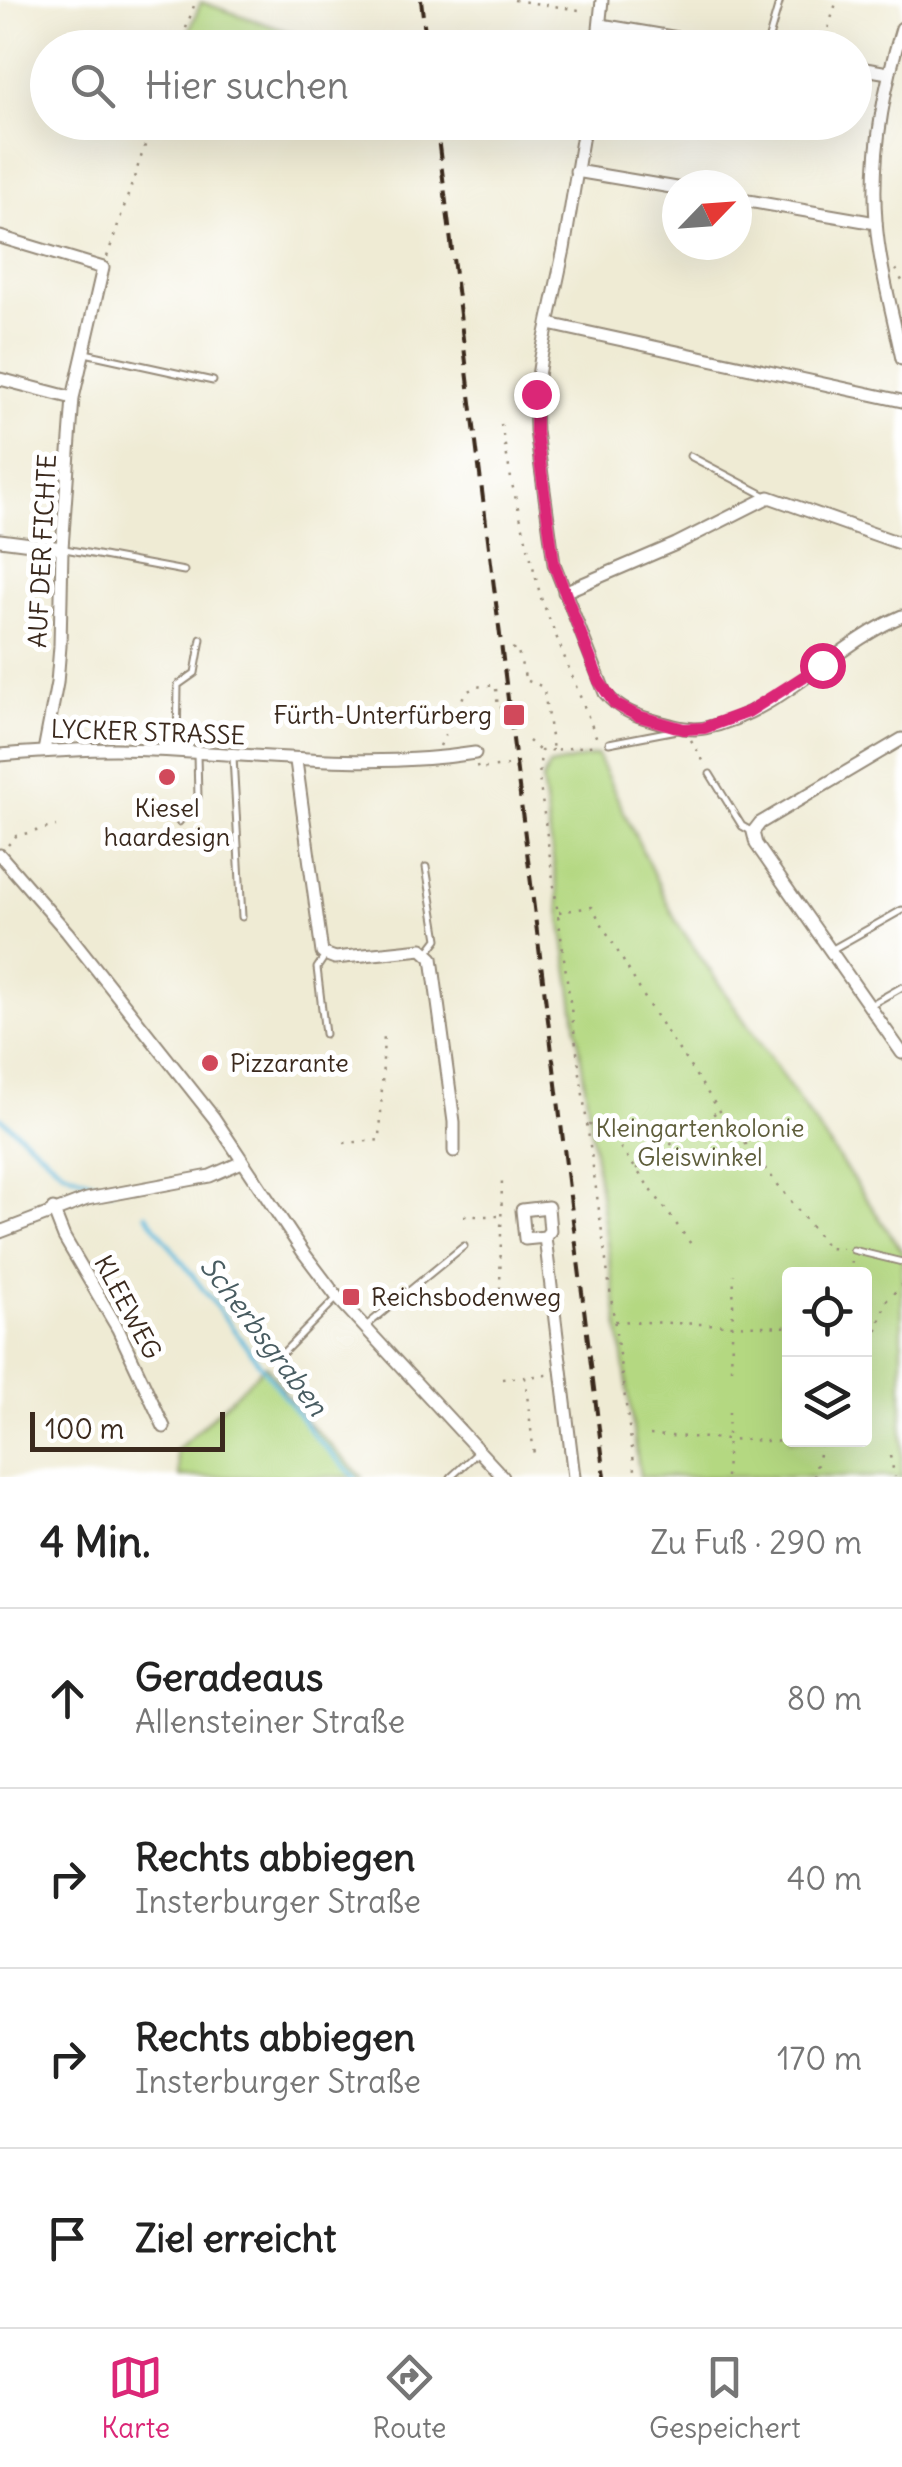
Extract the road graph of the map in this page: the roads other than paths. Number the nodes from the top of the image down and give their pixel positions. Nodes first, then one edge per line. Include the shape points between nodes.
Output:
1 (780, 0) edge
2 (602, 13) edge
3 (902, 28) edge
4 (667, 30) edge
5 (771, 30) edge
6 (872, 71) edge
7 (888, 74) junction
8 (581, 140) edge
9 (576, 171) junction
10 (662, 185) edge
11 (752, 201) edge
12 (876, 222) junction
13 (0, 237) edge
14 (549, 324) junction
15 (86, 353) junction
16 (902, 359) edge
17 (0, 378) edge
18 (213, 380) dead end
19 (73, 398) junction
20 (902, 401) edge
21 (690, 456) dead end
22 (769, 497) junction
23 (0, 540) edge
24 (902, 544) edge
25 (62, 548) junction
26 (184, 571) dead end
27 (564, 592) junction
28 (902, 616) edge
29 (201, 639) dead end
30 (684, 729) junction
31 (902, 739) edge
32 (609, 743) road end
33 (44, 751) junction
34 (176, 753) junction
35 (475, 753) road end
36 (197, 754) junction
37 (0, 755) edge
38 (234, 756) junction
39 (296, 760) junction
40 (710, 774) road end
41 (179, 822) dead end
42 (753, 832) junction
43 (0, 854) edge
44 (426, 867) dead end
45 (902, 910) edge
46 (242, 917) dead end
47 (831, 950) junction
48 (428, 952) junction
49 (324, 956) junction
50 (902, 987) edge
51 (869, 1005) junction
52 (325, 1034) dead end
53 (902, 1052) edge
54 (454, 1152) dead end
55 (242, 1162) junction
56 (53, 1209) junction
57 (0, 1232) edge
58 (545, 1238) dead end
59 (464, 1246) dead end
60 (853, 1250) road end
61 (902, 1262) edge
62 (337, 1297) junction
63 (364, 1328) junction
64 (275, 1361) dead end
65 (164, 1427) dead end
66 (479, 1451) junction
67 (451, 1477) edge
68 (503, 1477) edge
69 (574, 1477) edge

1 - 5 lane
2 - 4 street
3 - 7 street
6 - 7 street
7 - 12 street
8 - 9 street
9 - 10 street
9 - 14 street
11 - 12 street
12 - 16 street
13 - 15 street, AUF DER FICHTE via 104,268
14 - 20 street
14 - 27 street via 536,432
15 - 18 lane
15 - 19 street, AUF DER FICHTE
17 - 19 street
19 - 25 street, AUF DER FICHTE
21 - 22 lane
22 - 24 street
22 - 27 street
23 - 25 street
25 - 26 lane
25 - 33 street, AUF DER FICHTE via 57,682
27 - 30 street via 610,699 626,712
28 - 30 street via 748,712
29 - 34 lane via 196,673 178,685
30 - 32 lane
31 - 42 street
33 - 34 street, LYCKER STRASSE
33 - 37 street, LYCKER STRASSE
34 - 36 street, LYCKER STRASSE
35 - 39 street, LYCKER STRASSE
36 - 38 street, LYCKER STRASSE
36 - 41 lane via 198,798
38 - 39 street, LYCKER STRASSE
38 - 46 lane
39 - 49 street
40 - 42 lane via 742,826
42 - 47 street
43 - 55 street via 208,1109
44 - 48 lane via 438,939
45 - 47 lane
47 - 51 street
48 - 49 street
48 - 54 street
49 - 52 lane via 316,968
50 - 51 lane
51 - 53 street
55 - 56 street via 210,1176
55 - 62 street
56 - 57 street
56 - 65 street, KLEEWEG
58 - 69 street
59 - 63 lane
60 - 61 lane
62 - 63 street
62 - 64 lane
63 - 66 street
66 - 67 lane
66 - 68 street

